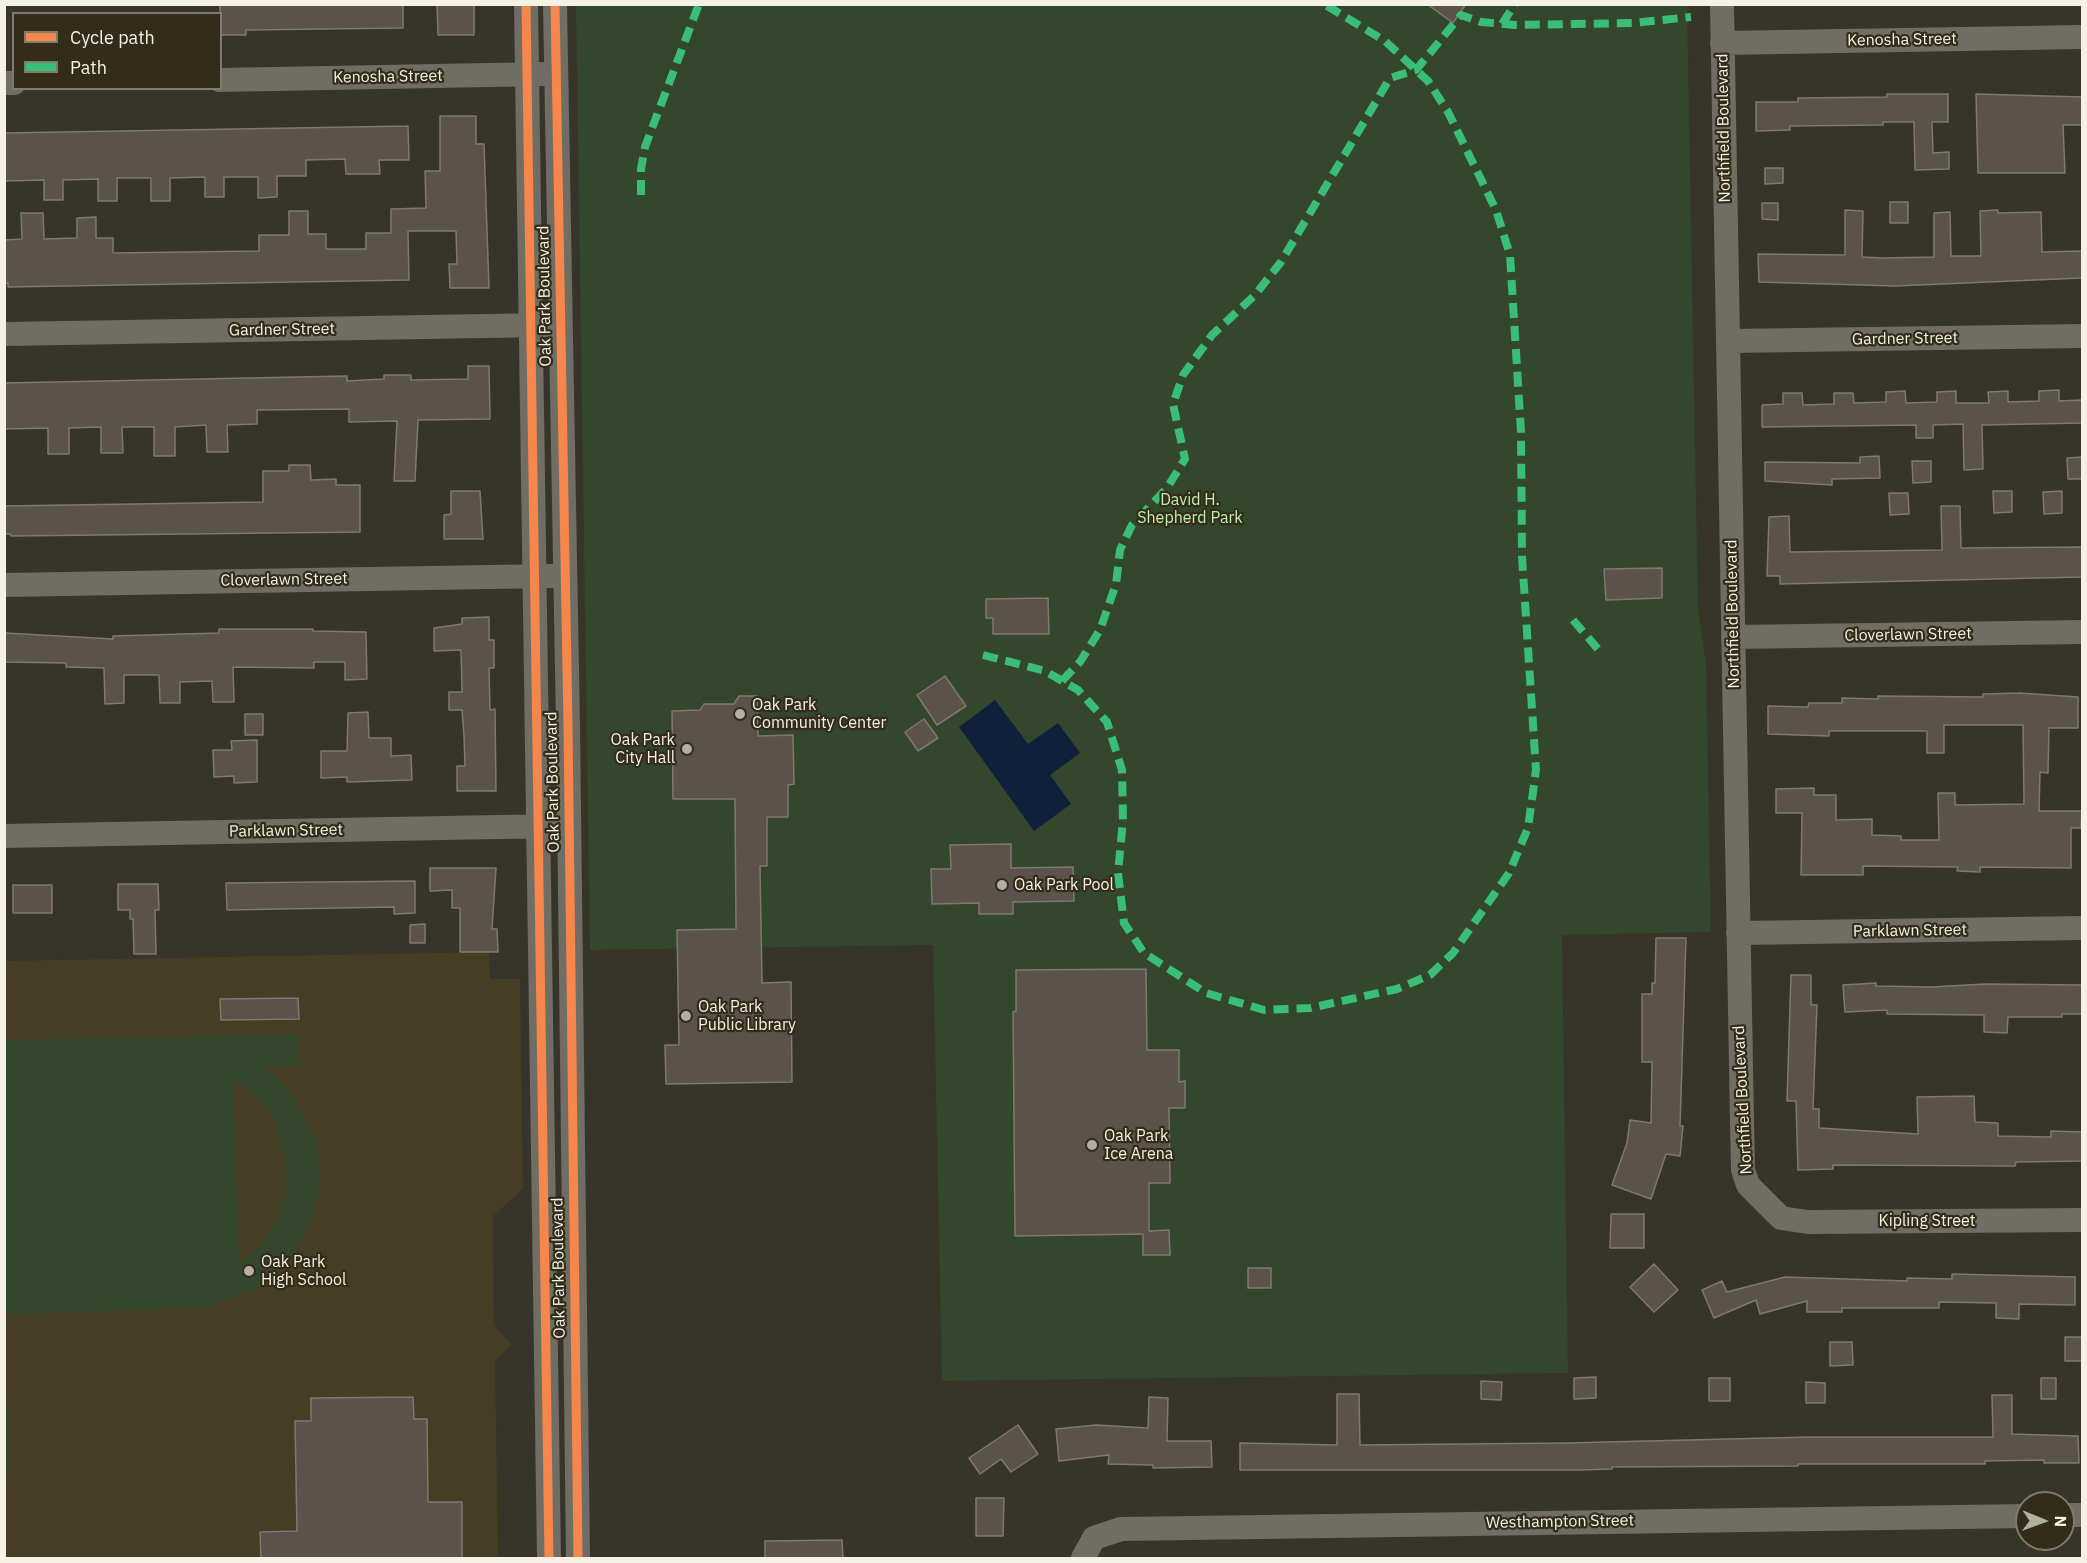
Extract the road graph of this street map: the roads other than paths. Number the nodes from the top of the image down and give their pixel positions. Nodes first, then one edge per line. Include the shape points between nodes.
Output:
1 (526, 4) edge
2 (555, 4) edge
3 (1722, 4) edge
4 (2082, 37) edge
5 (1722, 43) junction
6 (556, 74) junction
7 (527, 75) junction
8 (222, 80) edge
9 (531, 325) junction
10 (560, 325) junction
11 (4, 334) edge
12 (2082, 336) edge
13 (1728, 341) junction
14 (535, 576) junction
15 (564, 576) junction
16 (4, 585) edge
17 (2082, 632) edge
18 (1733, 637) junction
19 (568, 725) junction
20 (537, 726) junction
21 (568, 826) junction
22 (538, 827) junction
23 (4, 836) edge
24 (2082, 928) edge
25 (1738, 933) junction
26 (1773, 1213) joint
27 (2082, 1220) edge
28 (2015, 1516) edge
29 (1088, 1548) edge
30 (549, 1558) edge
31 (578, 1558) edge

1 - 7 street, Oak Park Boulevard
2 - 6 street, Oak Park Boulevard
3 - 5 street, Northfield Boulevard
4 - 5 street, Kenosha Street
5 - 13 street, Northfield Boulevard
6 - 7 street, Kenosha Street
6 - 10 street, Oak Park Boulevard
7 - 8 street, Kenosha Street
7 - 9 street, Oak Park Boulevard
9 - 10 street, Gardner Street
9 - 11 street, Gardner Street
9 - 14 street, Oak Park Boulevard
10 - 15 street, Oak Park Boulevard
12 - 13 street, Gardner Street
13 - 18 street, Northfield Boulevard
14 - 15 street, Cloverlawn Street
14 - 16 street, Cloverlawn Street
14 - 20 street, Oak Park Boulevard
15 - 19 street, Oak Park Boulevard
17 - 18 street, Cloverlawn Street
18 - 25 street, Northfield Boulevard
19 - 20 street, Oak Park Boulevard
19 - 21 street, Oak Park Boulevard
20 - 22 street, Oak Park Boulevard
21 - 22 street, Parklawn Street
21 - 31 street, Oak Park Boulevard
22 - 23 street, Parklawn Street
22 - 30 street, Oak Park Boulevard
24 - 25 street, Parklawn Street
25 - 26 street, Northfield Boulevard via 1743,1170 1748,1185
26 - 27 street, Kipling Street via 1808,1222
28 - 29 street, Westhampton Street via 1121,1529

